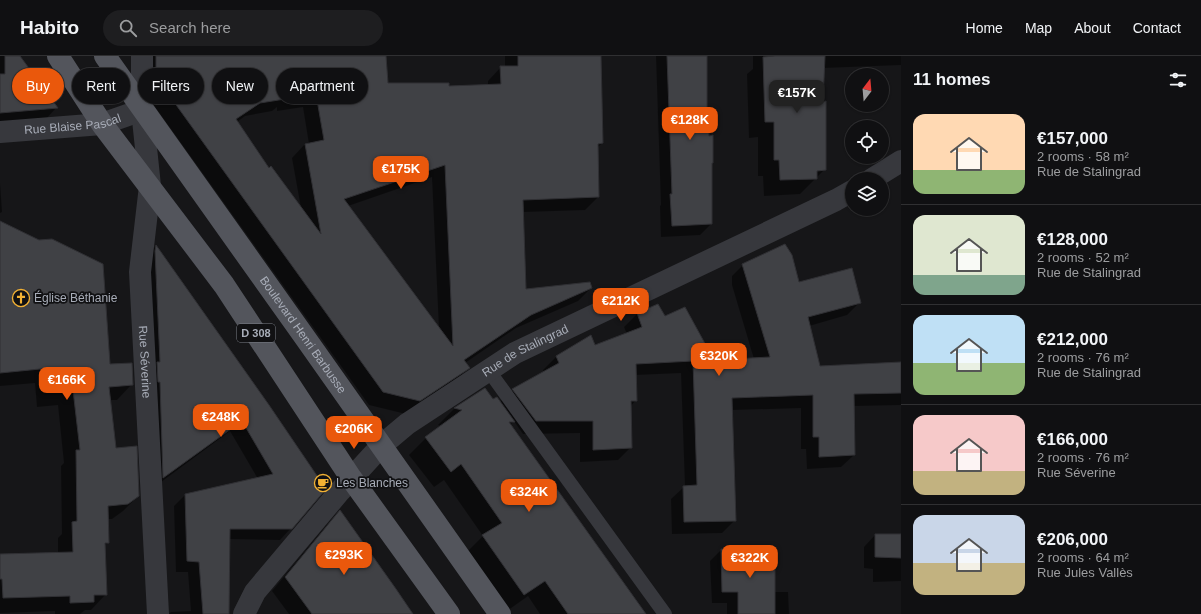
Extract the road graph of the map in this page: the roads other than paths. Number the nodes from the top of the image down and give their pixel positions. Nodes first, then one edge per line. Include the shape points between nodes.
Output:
1 (58, 56) edge
2 (105, 56) edge
3 (142, 56) edge
4 (142, 110) junction
5 (102, 124) junction
6 (0, 132) edge
7 (901, 161) edge
8 (883, 172) edge
9 (150, 186) junction
10 (845, 195) edge
11 (489, 371) junction
12 (382, 445) junction
13 (351, 478) junction
14 (158, 614) edge
15 (244, 614) edge
16 (449, 614) edge
17 (500, 614) edge
18 (665, 614) edge

1 - 5 main road, D 308
2 - 4 main road, Boulevard Henri Barbusse / D 308
3 - 4 street, Rue Séverine
4 - 5 street, Rue Blaise Pascal
4 - 9 street, Rue Séverine
4 - 12 main road, Boulevard Henri Barbusse / D 308
5 - 6 street, Rue Blaise Pascal
5 - 9 main road, D 308
7 - 8 street
9 - 13 main road, D 308 via 224,285
9 - 14 street, Rue Séverine via 140,272
10 - 11 street, Rue de Stalingrad via 515,353
11 - 12 street, Rue de Stalingrad via 407,424
11 - 18 lane
12 - 13 street, Rue de Stalingrad
12 - 17 main road, Boulevard Henri Barbusse / D 308
13 - 15 street, Rue de Stalingrad via 255,592
13 - 16 main road, D 308

